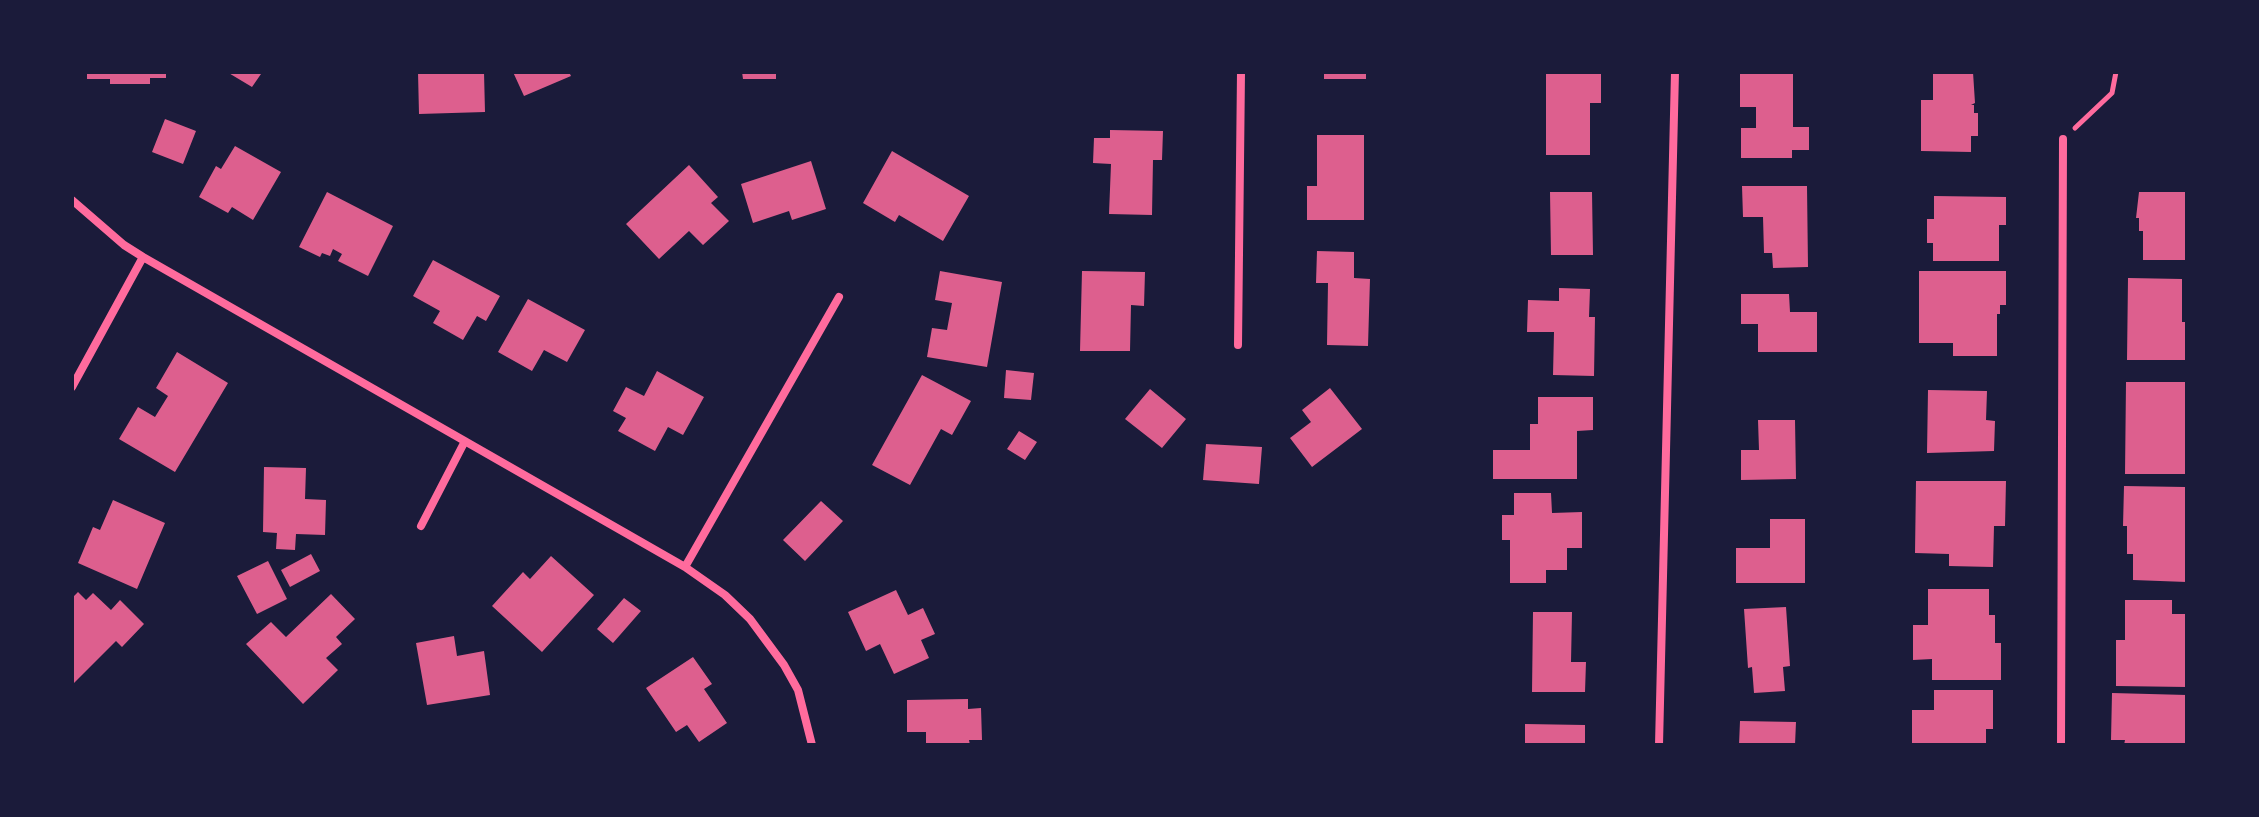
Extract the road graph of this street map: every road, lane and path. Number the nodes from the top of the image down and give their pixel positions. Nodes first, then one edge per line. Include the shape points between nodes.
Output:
1 (1241, 72) edge
2 (1675, 72) edge
3 (2116, 72) edge
4 (2063, 139) joint
5 (72, 200) edge
6 (143, 257) junction
7 (839, 297) dead end
8 (1238, 345) dead end
9 (72, 387) edge
10 (465, 441) junction
11 (421, 526) dead end
12 (685, 567) junction
13 (812, 745) edge
14 (1659, 745) edge
15 (2061, 745) edge

1 - 8 street
2 - 14 street
3 - 4 path via 2107,101
4 - 15 street
5 - 6 street
6 - 9 street
6 - 10 street
7 - 12 street
10 - 11 street
10 - 12 street
12 - 13 street via 750,619 784,665 798,690

